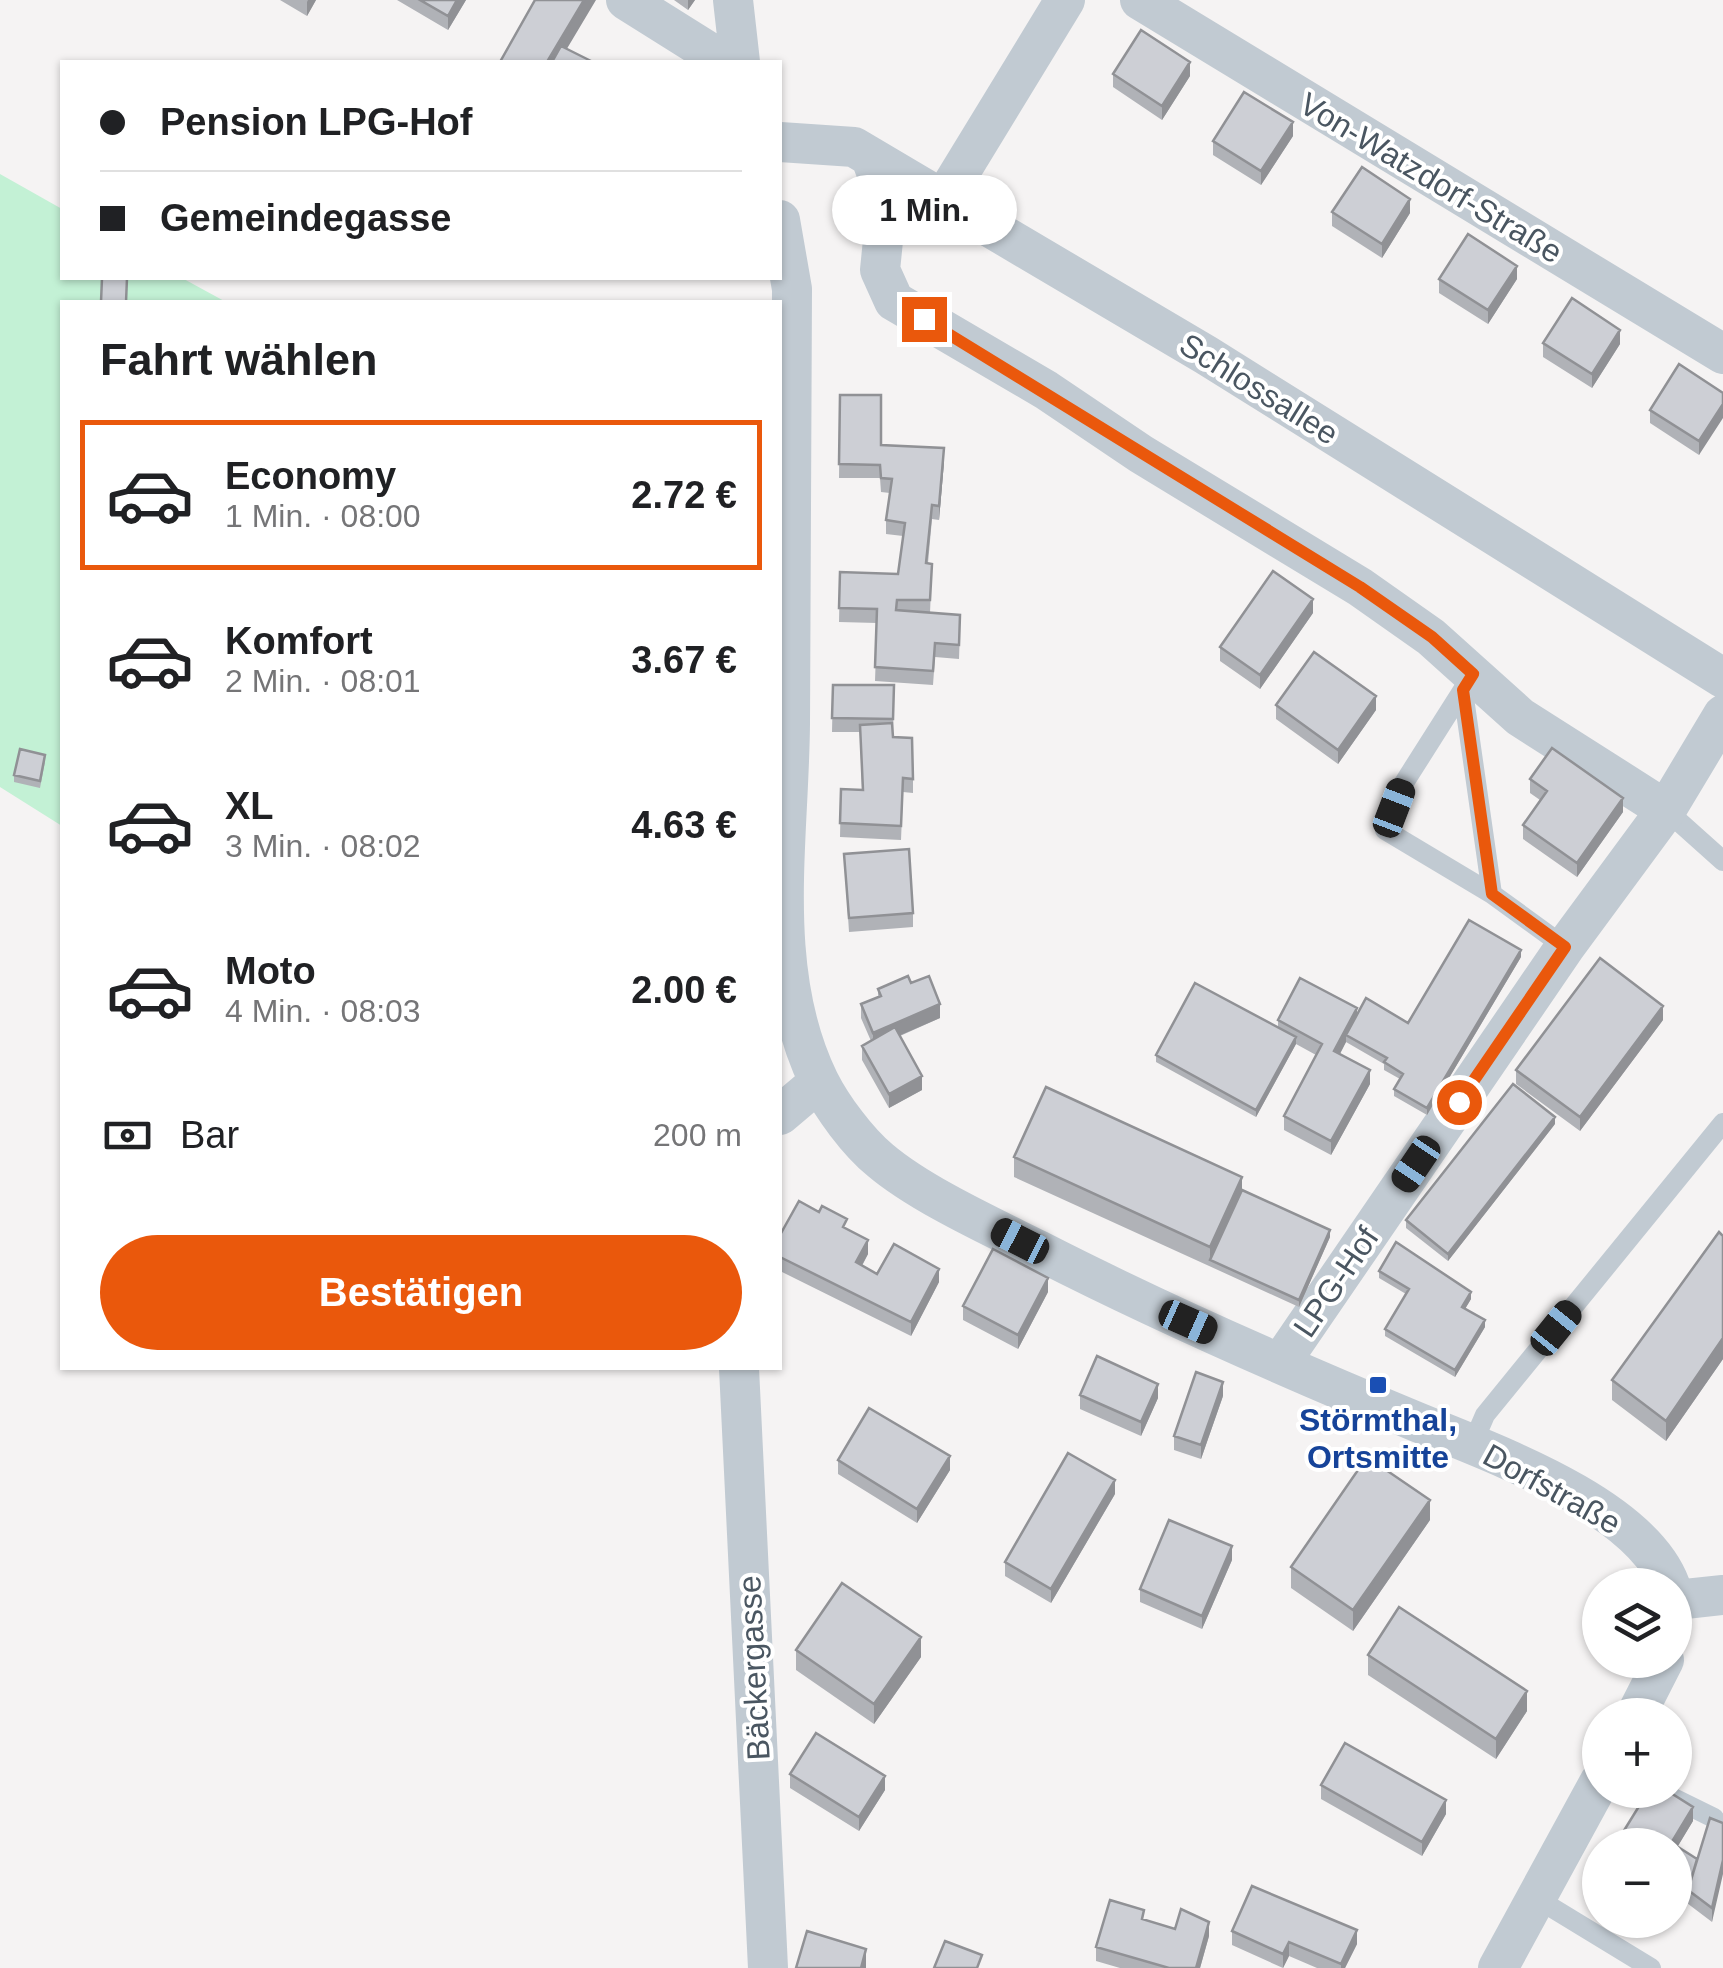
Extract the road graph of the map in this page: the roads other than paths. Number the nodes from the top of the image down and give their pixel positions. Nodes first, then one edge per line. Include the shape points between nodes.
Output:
1 (626, 0) edge
2 (733, 0) edge
3 (1066, 0) edge
4 (1140, 0) edge
5 (739, 60) edge
6 (782, 142) edge
7 (872, 158) junction
8 (943, 200) junction
9 (782, 232) edge
10 (1723, 354) edge
11 (1723, 678) edge
12 (1468, 682) junction
13 (1723, 715) edge
14 (1666, 810) junction
15 (1723, 861) edge
16 (1492, 894) junction
17 (1565, 947) junction
18 (820, 1082) junction
19 (782, 1113) edge
20 (1723, 1124) edge
21 (1281, 1362) junction
22 (739, 1370) edge
23 (1472, 1445) junction
24 (1664, 1568) edge
25 (1723, 1595) edge
26 (1692, 1598) edge
27 (1692, 1807) edge
28 (1585, 1808) edge
29 (1714, 1818) edge
30 (1536, 1898) junction
31 (768, 1968) edge
32 (1498, 1968) edge
33 (1651, 1968) edge

1 - 5 street via 720,59
2 - 5 street
3 - 8 street
4 - 10 street, Von-Watzdorf-Straße
6 - 7 street, Schlossallee via 854,148
7 - 8 street, Schlossallee
7 - 12 street via 887,201 880,270 894,301 1360,587 1432,637
8 - 11 street, Schlossallee via 1206,355
9 - 18 street, Dorfstraße via 792,289 783,910 792,1000
12 - 14 street
12 - 16 lane
12 - 16 lane via 1402,786 1385,830
13 - 14 street, LPG-Hof
14 - 15 lane
14 - 17 street, LPG-Hof
16 - 17 lane
17 - 21 street, LPG-Hof
18 - 19 street
18 - 21 street, Dorfstraße via 880,1160 984,1223 1126,1295
20 - 23 lane via 1485,1415
21 - 23 street, Dorfstraße
22 - 31 street, Bäckergasse
23 - 24 street, Dorfstraße via 1600,1510
25 - 26 street
27 - 29 lane
28 - 30 street
30 - 32 street
30 - 33 lane

